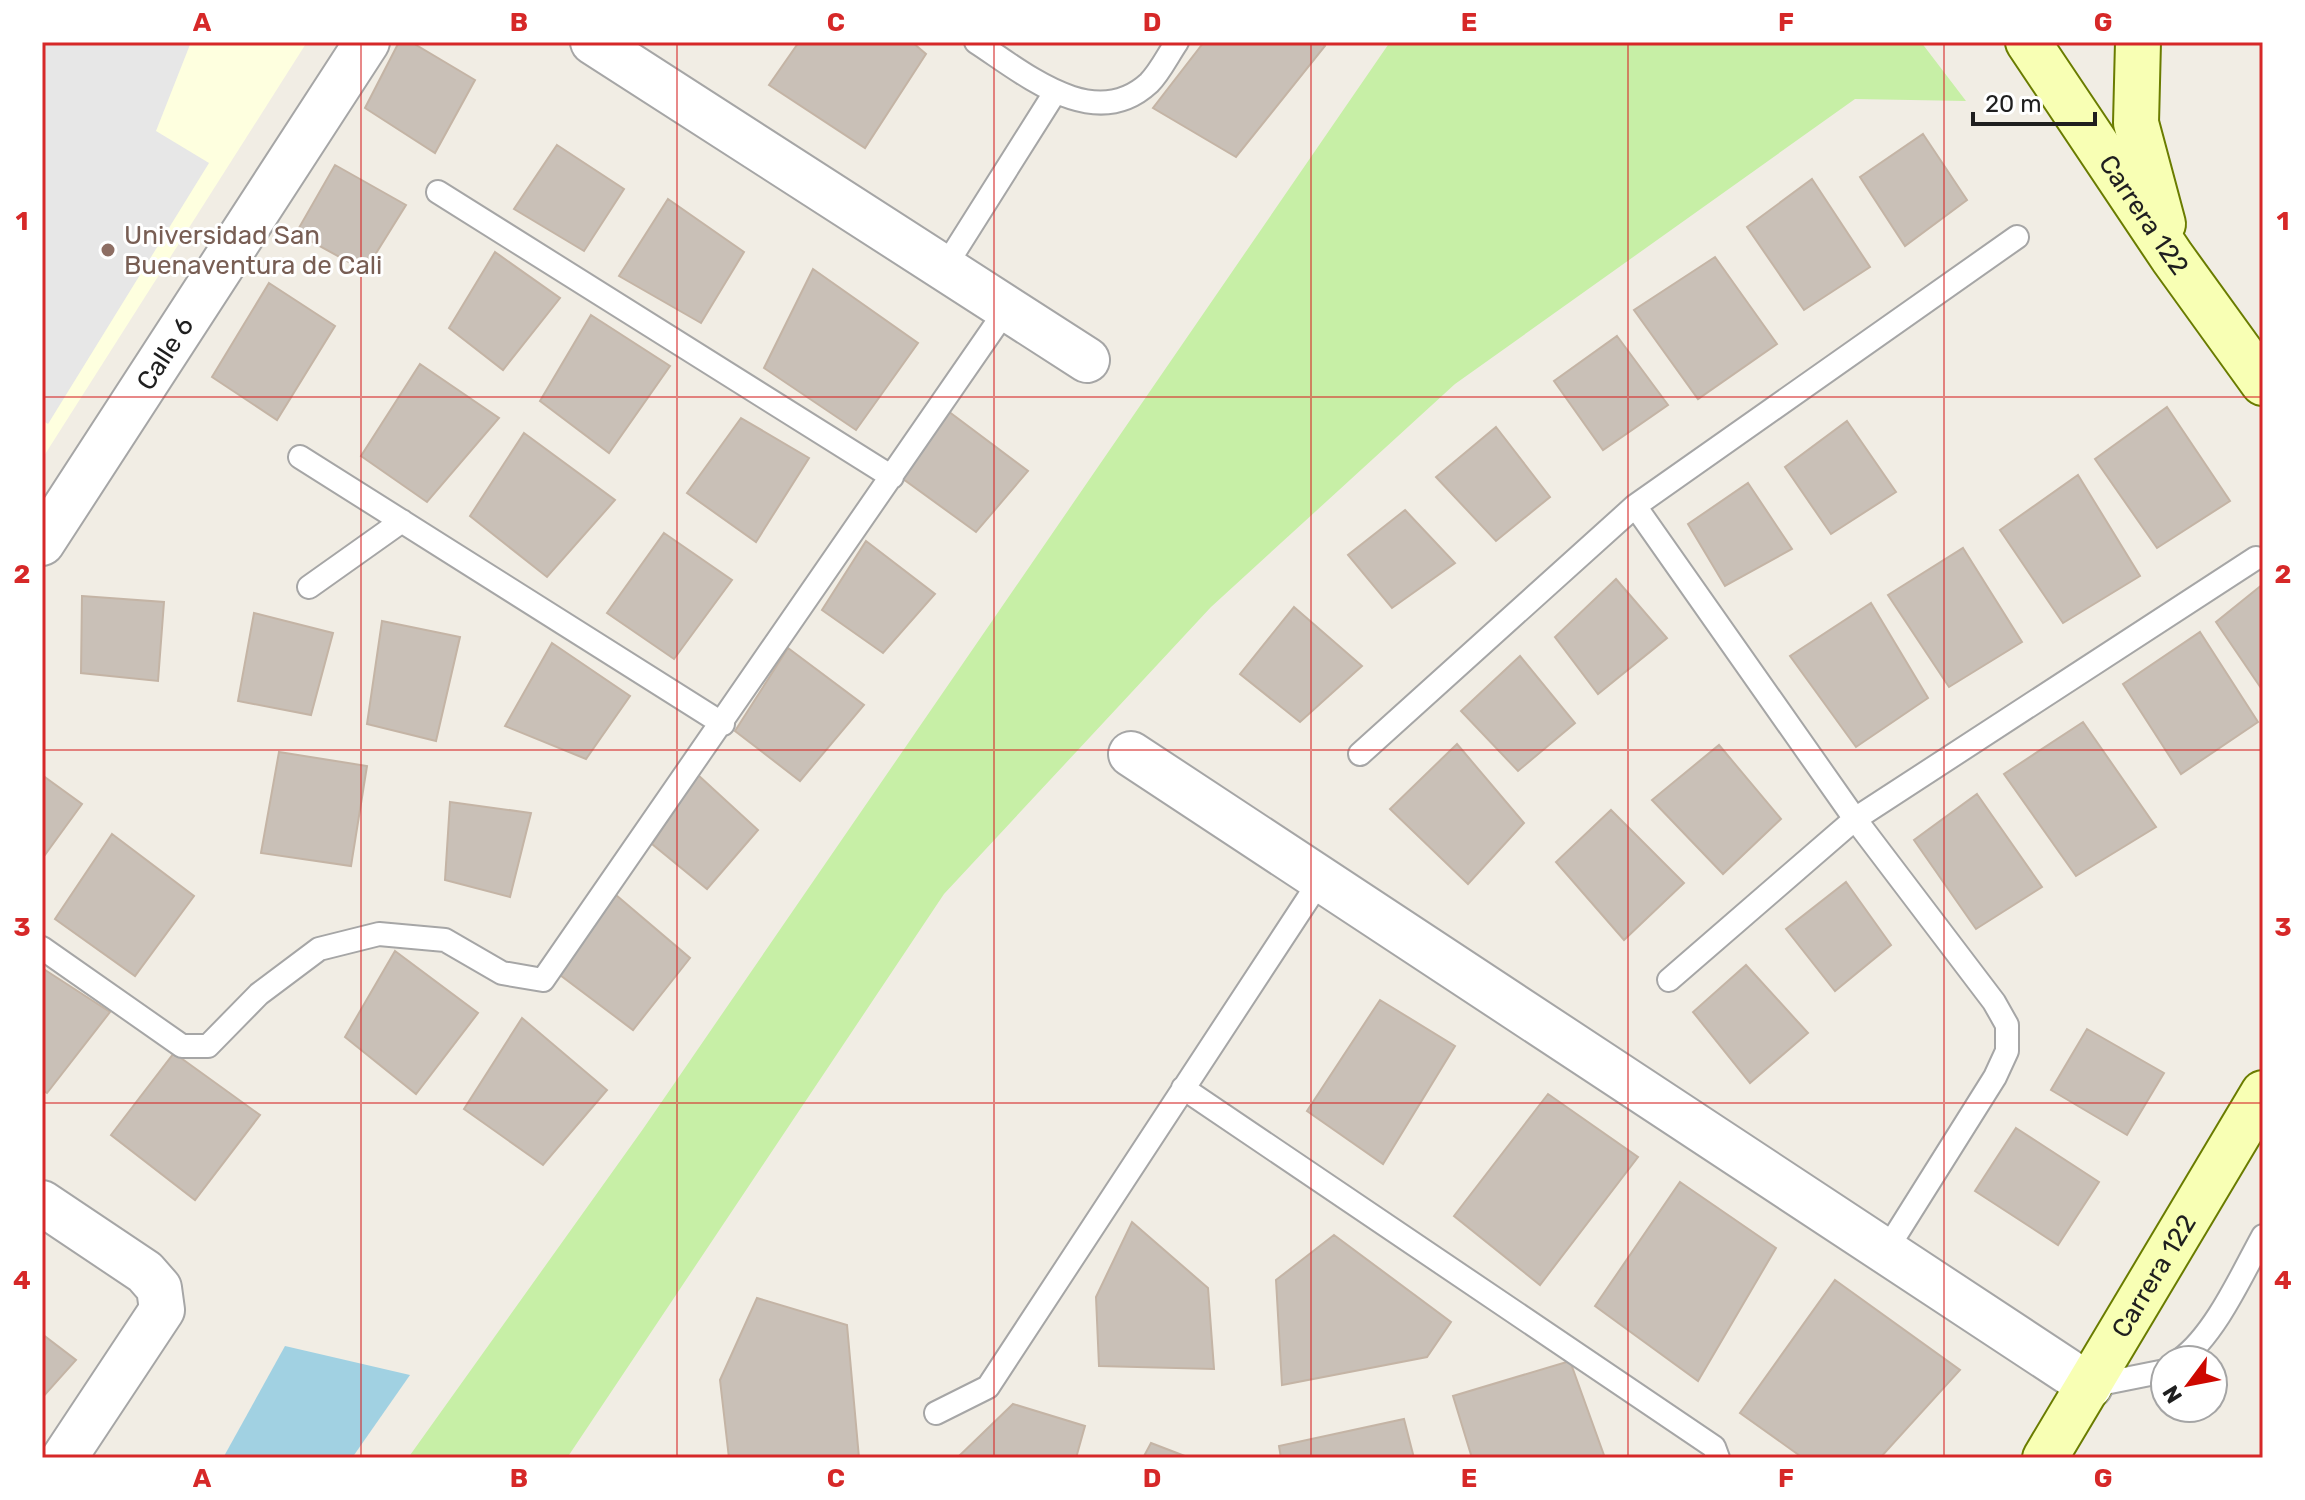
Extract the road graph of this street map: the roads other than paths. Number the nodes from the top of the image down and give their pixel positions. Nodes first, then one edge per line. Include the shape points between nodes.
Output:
1 (367, 42) edge
2 (593, 42) edge
3 (976, 42) edge
4 (1177, 42) edge
5 (2028, 42) edge
6 (2138, 42) edge
7 (1054, 94) junction
8 (438, 192) dead end
9 (2017, 237) dead end
10 (2172, 257) junction
11 (943, 270) junction
12 (1006, 310) junction
13 (1087, 360) dead end
14 (2263, 383) edge
15 (300, 457) dead end
16 (892, 477) junction
17 (1635, 506) junction
18 (402, 521) junction
19 (42, 543) edge
20 (2256, 558) dead end
21 (309, 587) dead end
22 (723, 724) junction
23 (1131, 754) dead end
24 (1360, 754) dead end
25 (1855, 819) junction
26 (1321, 879) junction
27 (42, 948) edge
28 (1669, 980) dead end
29 (1183, 1088) junction
30 (2260, 1107) edge
31 (42, 1203) edge
32 (2263, 1236) edge
33 (1887, 1249) junction
34 (2196, 1344) edge
35 (2149, 1374) edge
36 (2090, 1386) junction
37 (936, 1413) dead end
38 (64, 1458) edge
39 (1718, 1458) edge
40 (2045, 1458) edge

1 - 19 street, Calle 6
2 - 11 street
3 - 7 lane
4 - 7 lane via 1148,84 1110,104
5 - 10 street, Carrera 122
6 - 10 street via 2136,123
7 - 11 lane
8 - 16 lane
9 - 17 lane
10 - 14 street, Carrera 122
11 - 12 street
12 - 13 street
12 - 16 lane
15 - 18 lane
16 - 22 lane
17 - 24 lane
17 - 25 lane
18 - 21 lane
18 - 22 lane
20 - 25 lane
22 - 27 lane via 543,980 502,973 445,940 379,934 319,949 259,994 208,1046 182,1046
23 - 26 street
25 - 28 lane
25 - 33 lane via 2007,1025 2007,1051 1995,1077
26 - 29 lane
26 - 33 street
29 - 37 lane via 988,1387
29 - 39 lane via 1714,1447
30 - 36 street, Carrera 122
31 - 38 street via 145,1272 159,1288 162,1310
32 - 34 lane
33 - 36 street
35 - 36 lane
36 - 40 street, Carrera 122

